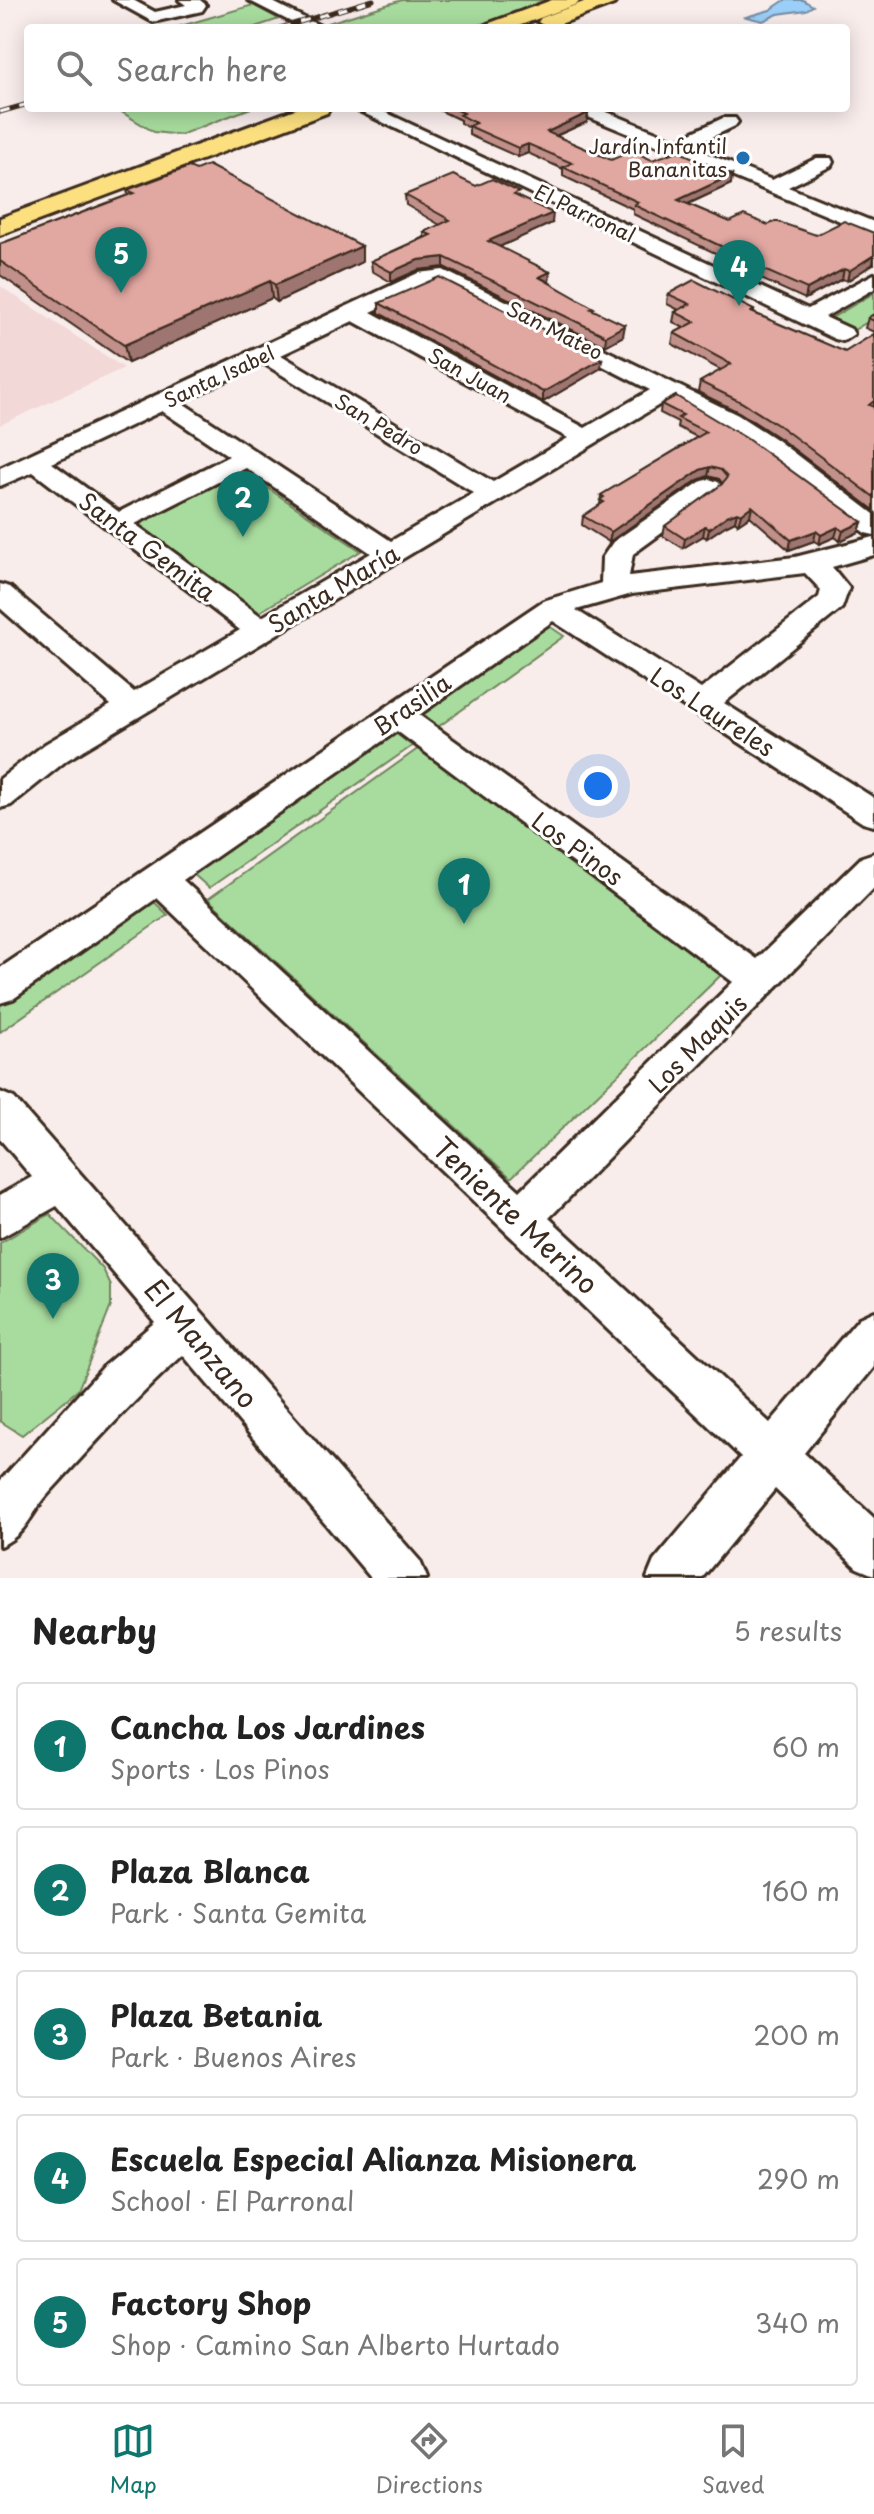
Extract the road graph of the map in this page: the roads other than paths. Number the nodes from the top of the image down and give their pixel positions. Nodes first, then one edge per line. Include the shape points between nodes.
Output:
1 (121, 0) edge
2 (178, 0) edge
3 (187, 0) edge
4 (256, 0) edge
5 (280, 0) edge
6 (570, 0) edge
7 (607, 0) edge
8 (141, 10) junction
9 (318, 24) edge
10 (319, 24) edge
11 (505, 24) edge
12 (544, 24) edge
13 (262, 112) edge
14 (308, 112) edge
15 (370, 112) edge
16 (592, 112) edge
17 (729, 122) dead end
18 (676, 147) junction
19 (824, 162) dead end
20 (772, 187) junction
21 (0, 209) edge
22 (0, 227) edge
23 (874, 229) edge
24 (439, 276) joint
25 (874, 280) edge
26 (354, 312) junction
27 (808, 318) junction
28 (843, 334) dead end
29 (264, 354) junction
30 (670, 388) junction
31 (164, 401) junction
32 (586, 438) junction
33 (247, 457) junction
34 (35, 462) junction
35 (0, 478) edge
36 (709, 487) dead end
37 (493, 493) junction
38 (117, 523) junction
39 (874, 527) edge
40 (874, 546) edge
41 (391, 554) junction
42 (812, 563) junction
43 (614, 588) junction
44 (0, 593) edge
45 (553, 608) junction
46 (261, 631) junction
47 (702, 704) junction
48 (132, 707) junction
49 (396, 714) junction
50 (0, 796) edge
51 (874, 814) edge
52 (874, 866) edge
53 (159, 879) junction
54 (759, 981) junction
55 (0, 988) edge
56 (0, 1110) edge
57 (63, 1180) junction
58 (0, 1218) edge
59 (520, 1219) junction
60 (185, 1324) junction
61 (874, 1333) edge
62 (772, 1456) junction
63 (0, 1522) edge
64 (874, 1551) edge
65 (403, 1578) edge
66 (671, 1578) edge

1 - 8 street
2 - 8 street
3 - 8 street via 198,5 162,17
4 - 9 street
5 - 10 street
6 - 11 main road
7 - 12 main road
13 - 21 main road
14 - 22 main road
15 - 27 street, El Parronal
16 - 18 street
17 - 18 street
18 - 20 street
19 - 20 street
20 - 23 street
24 - 26 street, Santa Isabel
24 - 30 street, San Mateo
25 - 27 street
26 - 29 street, Santa Isabel
26 - 32 street, San Juan
27 - 28 street, El Parronal
29 - 31 street, Santa Isabel
29 - 37 street, San Pedro
30 - 32 street, Santa María
30 - 39 street, San Mateo via 748,431
31 - 33 street
31 - 34 street, Santa Isabel
32 - 37 street, Santa María
33 - 38 street
33 - 41 street
34 - 35 street, Santa Isabel
34 - 38 street, Santa Gemita
36 - 43 street via 623,548 616,558
37 - 41 street, Santa María
38 - 46 street, Santa Gemita
40 - 42 street, Brasilia
41 - 46 street, Santa María
42 - 43 street, Brasilia
42 - 47 street via 835,588 832,601
43 - 45 street, Brasilia
44 - 48 street
45 - 47 street, Los Laureles
45 - 49 street, Brasilia
46 - 48 street, Santa María
47 - 51 street, Los Laureles
48 - 50 street, Santa María via 44,760
49 - 53 street, Brasilia
49 - 54 street, Los Pinos
52 - 54 street, Los Maquis
53 - 55 street, Brasilia
53 - 59 street, Teniente Merino
54 - 59 street, Los Maquis
56 - 57 street, El Manzano
57 - 58 street
57 - 60 street, El Manzano
59 - 62 street, Teniente Merino
60 - 63 street via 122,1380 26,1484
60 - 65 street, El Manzano
61 - 62 street
62 - 64 street, Teniente Merino
62 - 66 street

